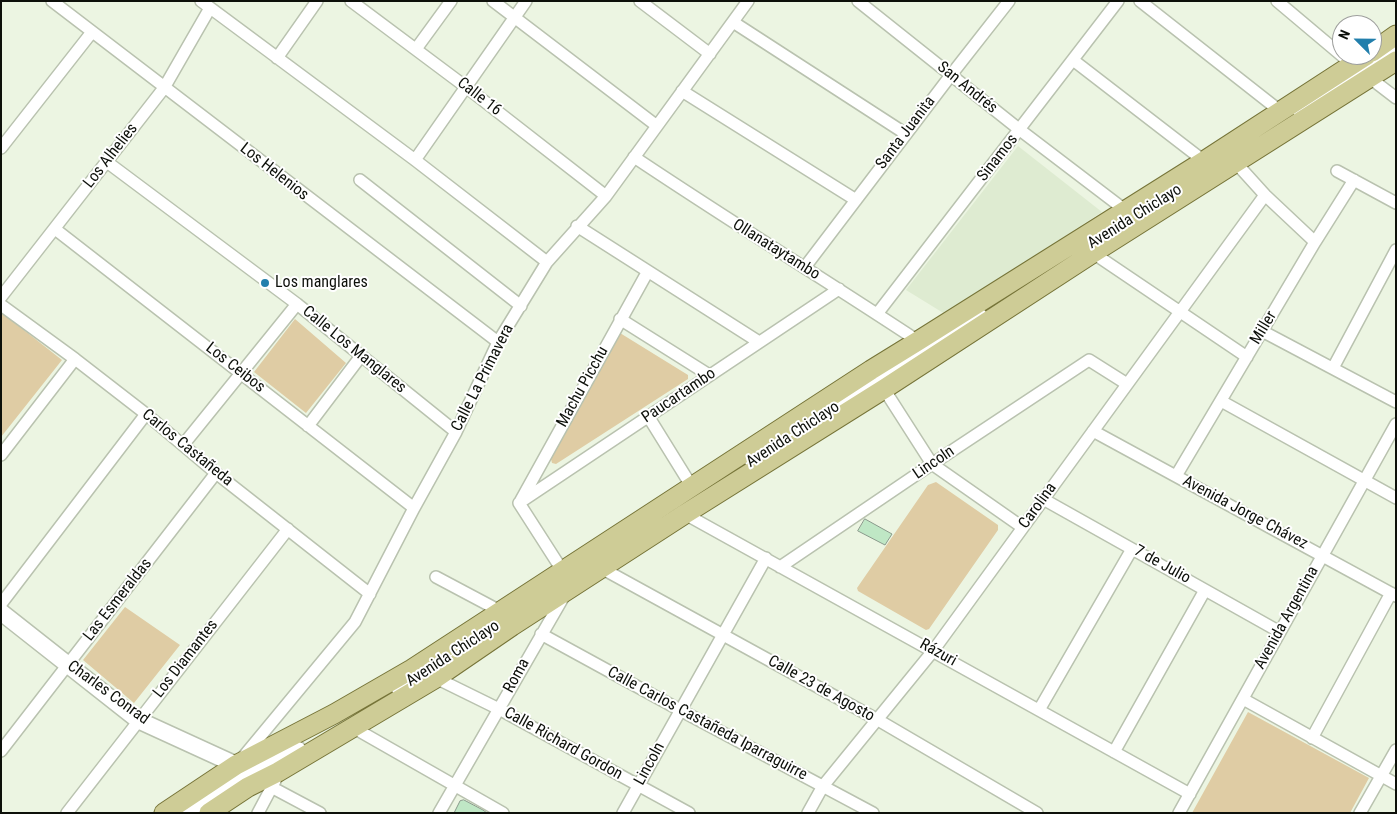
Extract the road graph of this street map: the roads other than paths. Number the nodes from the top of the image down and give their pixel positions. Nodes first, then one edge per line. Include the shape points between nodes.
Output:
1 (52, 1) edge
2 (317, 1) edge
3 (351, 1) edge
4 (450, 1) edge
5 (493, 1) edge
6 (526, 1) edge
7 (640, 1) edge
8 (748, 1) edge
9 (858, 1) edge
10 (1118, 1) edge
11 (1140, 1) edge
12 (1277, 1) edge
13 (1003, 3) edge
14 (205, 5) edge
15 (515, 18) junction
16 (733, 22) junction
17 (92, 32) junction
18 (1396, 35) edge
19 (1332, 40) edge
20 (1382, 45) edge
21 (416, 49) junction
22 (1396, 49) edge
23 (710, 54) junction
24 (277, 58) junction
25 (1073, 60) junction
26 (1396, 61) edge
27 (1352, 65) edge
28 (951, 75) junction
29 (1370, 78) junction
30 (466, 87) junction
31 (164, 88) junction
32 (682, 91) junction
33 (1396, 98) edge
34 (1280, 111) junction
35 (657, 126) junction
36 (1020, 130) junction
37 (906, 134) junction
38 (1, 148) edge
39 (634, 157) junction
40 (414, 160) junction
41 (1204, 161) junction
42 (107, 162) junction
43 (1236, 163) junction
44 (1337, 171) dead end
45 (360, 180) dead end
46 (1354, 180) junction
47 (1265, 195) junction
48 (606, 196) junction
49 (856, 200) junction
50 (1396, 203) edge
51 (1125, 210) junction
52 (577, 226) junction
53 (55, 229) junction
54 (1315, 242) junction
55 (1396, 250) edge
56 (1093, 253) junction
57 (547, 262) junction
58 (805, 267) junction
59 (648, 271) junction
60 (839, 289) junction
61 (1, 297) edge
62 (297, 304) junction
63 (1, 305) edge
64 (521, 306) junction
65 (1180, 312) junction
66 (877, 314) junction
67 (620, 319) junction
68 (1262, 331) junction
69 (498, 342) junction
70 (759, 342) junction
71 (918, 342) junction
72 (361, 356) junction
73 (1247, 357) junction
74 (75, 359) junction
75 (1332, 368) junction
76 (241, 373) junction
77 (709, 375) junction
78 (1127, 384) junction
79 (884, 389) junction
80 (1221, 401) junction
81 (1396, 402) edge
82 (146, 414) junction
83 (648, 416) junction
84 (1396, 424) edge
85 (308, 426) junction
86 (1093, 430) junction
87 (456, 432) junction
88 (183, 445) junction
89 (1, 455) edge
90 (932, 464) junction
91 (216, 473) junction
92 (1176, 476) junction
93 (1364, 480) junction
94 (692, 487) junction
95 (1396, 498) edge
96 (1043, 499) junction
97 (519, 503) junction
98 (414, 508) junction
99 (684, 514) junction
100 (1022, 528) junction
101 (288, 529) junction
102 (1132, 549) junction
103 (1322, 555) junction
104 (766, 558) junction
105 (780, 566) junction
106 (602, 569) junction
107 (436, 577) dead end
108 (564, 581) junction
109 (1205, 590) junction
110 (370, 594) junction
111 (1393, 595) edge
112 (1, 604) edge
113 (500, 611) junction
114 (1, 612) edge
115 (1280, 632) junction
116 (541, 634) junction
117 (723, 635) junction
118 (933, 651) junction
119 (69, 665) junction
120 (436, 678) junction
121 (1243, 699) junction
122 (499, 709) junction
123 (680, 710) junction
124 (1039, 710) junction
125 (138, 720) junction
126 (878, 720) junction
127 (354, 728) junction
128 (1312, 738) junction
129 (1396, 750) edge
130 (1, 751) edge
131 (1114, 752) junction
132 (244, 768) junction
133 (1381, 776) junction
134 (276, 780) junction
135 (1396, 784) edge
136 (454, 786) junction
137 (638, 786) junction
138 (823, 786) junction
139 (1190, 794) junction
140 (67, 813) edge
141 (164, 813) edge
142 (187, 813) edge
143 (209, 813) edge
144 (258, 813) edge
145 (320, 813) edge
146 (439, 813) edge
147 (503, 813) edge
148 (623, 813) edge
149 (688, 813) edge
150 (808, 813) edge
151 (873, 813) edge
152 (1038, 813) edge
153 (1179, 813) edge
154 (1360, 813) edge

1 - 17 street, Los Helenios
2 - 24 street
3 - 21 street, Calle 16
4 - 21 street
5 - 15 street
6 - 15 street
7 - 23 street
8 - 16 street, Calle La Primavera
9 - 28 street, San Andrés
10 - 25 street, Sinamos
11 - 34 street
12 - 19 street
13 - 28 street, Santa Juanita
14 - 24 street
14 - 31 street, Los Alhelies
15 - 30 street
15 - 35 street
16 - 23 street, Calle La Primavera
16 - 37 street
17 - 31 street, Los Helenios
17 - 38 street
18 - 20 main road
21 - 30 street, Calle 16
22 - 108 street, Avenida Chiclayo
23 - 32 street, Calle La Primavera
24 - 40 street
25 - 36 street, Sinamos
25 - 41 street
26 - 29 main road, Avenida Chiclayo
27 - 34 main road, Avenida Chiclayo
28 - 36 street, San Andrés
28 - 37 street, Santa Juanita
29 - 33 street
29 - 43 main road, Avenida Chiclayo
30 - 40 street
30 - 48 street, Calle 16
31 - 42 street, Los Alhelies
31 - 69 street, Los Helenios
32 - 35 street, Calle La Primavera
32 - 49 street
34 - 41 main road, Avenida Chiclayo
35 - 39 street, Calle La Primavera
36 - 51 street, San Andrés
36 - 66 street, Sinamos
37 - 49 street, Santa Juanita
39 - 48 street, Calle La Primavera
39 - 58 street, Ollanataytambo
40 - 57 street
41 - 51 main road, Avenida Chiclayo
42 - 53 street, Los Alhelies
42 - 62 street, Calle Los Manglares
43 - 47 street
43 - 56 main road, Avenida Chiclayo
44 - 46 street
45 - 64 street
46 - 50 street
46 - 54 street, Miller
47 - 54 street
47 - 65 street, Carolina
48 - 52 street, Calle La Primavera
49 - 58 street, Santa Juanita
51 - 71 main road, Avenida Chiclayo
52 - 57 street, Calle La Primavera
52 - 59 street
53 - 61 street, Los Alhelies
53 - 76 street, Los Ceibos
54 - 68 street, Miller
55 - 75 street
56 - 65 street
56 - 79 main road, Avenida Chiclayo
57 - 64 street, Calle La Primavera
58 - 60 street, Ollanataytambo
59 - 67 street, Machu Picchu
59 - 70 street
60 - 66 street, Ollanataytambo
60 - 70 street, Paucartambo
62 - 72 street, Calle Los Manglares
62 - 76 street
63 - 74 street, Carlos Castañeda
64 - 69 street, Calle La Primavera
65 - 73 street
65 - 78 street, Carolina
66 - 71 street, Ollanataytambo
67 - 77 street
67 - 97 street, Machu Picchu
68 - 73 street, Miller
68 - 75 street
69 - 87 street, Calle La Primavera
70 - 77 street, Paucartambo
71 - 94 main road, Avenida Chiclayo
72 - 85 street
72 - 87 street, Calle Los Manglares
73 - 80 street, Miller
74 - 82 street, Carlos Castañeda
74 - 89 street
75 - 81 street
76 - 85 street, Los Ceibos
76 - 88 street
77 - 83 street, Paucartambo
78 - 86 street, Carolina
78 - 90 street, Lincoln via 1089,360
79 - 90 street
79 - 99 main road, Avenida Chiclayo
80 - 92 street, Miller
80 - 93 street
82 - 88 street, Carlos Castañeda
82 - 112 street
83 - 94 street
83 - 97 street, Paucartambo
84 - 93 street, Avenida Argentina
85 - 98 street, Los Ceibos
86 - 92 street, Avenida Jorge Chávez
86 - 96 street, Carolina
87 - 98 street, Calle La Primavera
88 - 91 street, Carlos Castañeda
90 - 100 street
90 - 105 street, Lincoln
91 - 101 street, Carlos Castañeda
91 - 119 street, Las Esmeraldas
92 - 103 street, Avenida Jorge Chávez
93 - 95 street
93 - 103 street, Avenida Argentina
94 - 108 main road, Avenida Chiclayo via 594,552
96 - 100 street, Carolina
96 - 102 street, 7 de Julio
97 - 108 street
98 - 110 street, Calle La Primavera
99 - 104 street, Rázuri
99 - 106 main road, Avenida Chiclayo
100 - 118 street, Carolina
101 - 110 street, Carlos Castañeda
101 - 125 street, Los Diamantes
102 - 109 street, 7 de Julio
102 - 124 street
103 - 111 street, Avenida Jorge Chávez
103 - 115 street, Avenida Argentina
104 - 105 street, Rázuri
104 - 117 street, Lincoln
105 - 118 street, Rázuri
106 - 108 main road, Avenida Chiclayo
106 - 117 street, Calle 23 de Agosto
107 - 113 street
108 - 113 main road, Avenida Chiclayo
108 - 116 street, Roma
108 - 120 main road, Avenida Chiclayo via 512,626
108 - 132 street, Avenida Chiclayo via 368,710 283,759
109 - 115 street, 7 de Julio
109 - 131 street
110 - 132 street, Calle La Primavera via 355,622
111 - 128 street
113 - 132 main road, Avenida Chiclayo via 412,669
114 - 119 street, Charles Conrad
115 - 121 street, Avenida Argentina
116 - 122 street, Roma
116 - 123 street, Calle Carlos Castañeda Iparraguirre
117 - 123 street, Lincoln
117 - 126 street, Calle 23 de Agosto
118 - 124 street, Rázuri
118 - 126 street, Carolina
119 - 125 street, Charles Conrad
119 - 130 street, Las Esmeraldas
120 - 122 street, Calle Richard Gordon
120 - 127 main road, Avenida Chiclayo
121 - 128 street
121 - 139 street, Avenida Argentina
122 - 136 street, Roma
122 - 137 street, Calle Richard Gordon
123 - 137 street, Lincoln
123 - 138 street, Calle Carlos Castañeda Iparraguirre
124 - 131 street, Rázuri
125 - 132 street, Charles Conrad
125 - 140 street, Los Diamantes
126 - 138 street, Carolina
126 - 152 street, Calle 23 de Agosto
127 - 134 main road, Avenida Chiclayo
127 - 136 street
128 - 133 street
129 - 133 street
131 - 139 street, Rázuri
132 - 141 main road, Avenida Chiclayo
132 - 142 street, Avenida Chiclayo via 236,780
133 - 135 street
133 - 154 street
134 - 143 main road, Avenida Chiclayo via 248,787
134 - 144 street
134 - 145 street
136 - 146 street, Roma
136 - 147 street
137 - 148 street, Lincoln
137 - 149 street, Calle Richard Gordon
138 - 150 street, Carolina
138 - 151 street, Calle Carlos Castañeda Iparraguirre
139 - 153 street, Avenida Argentina

